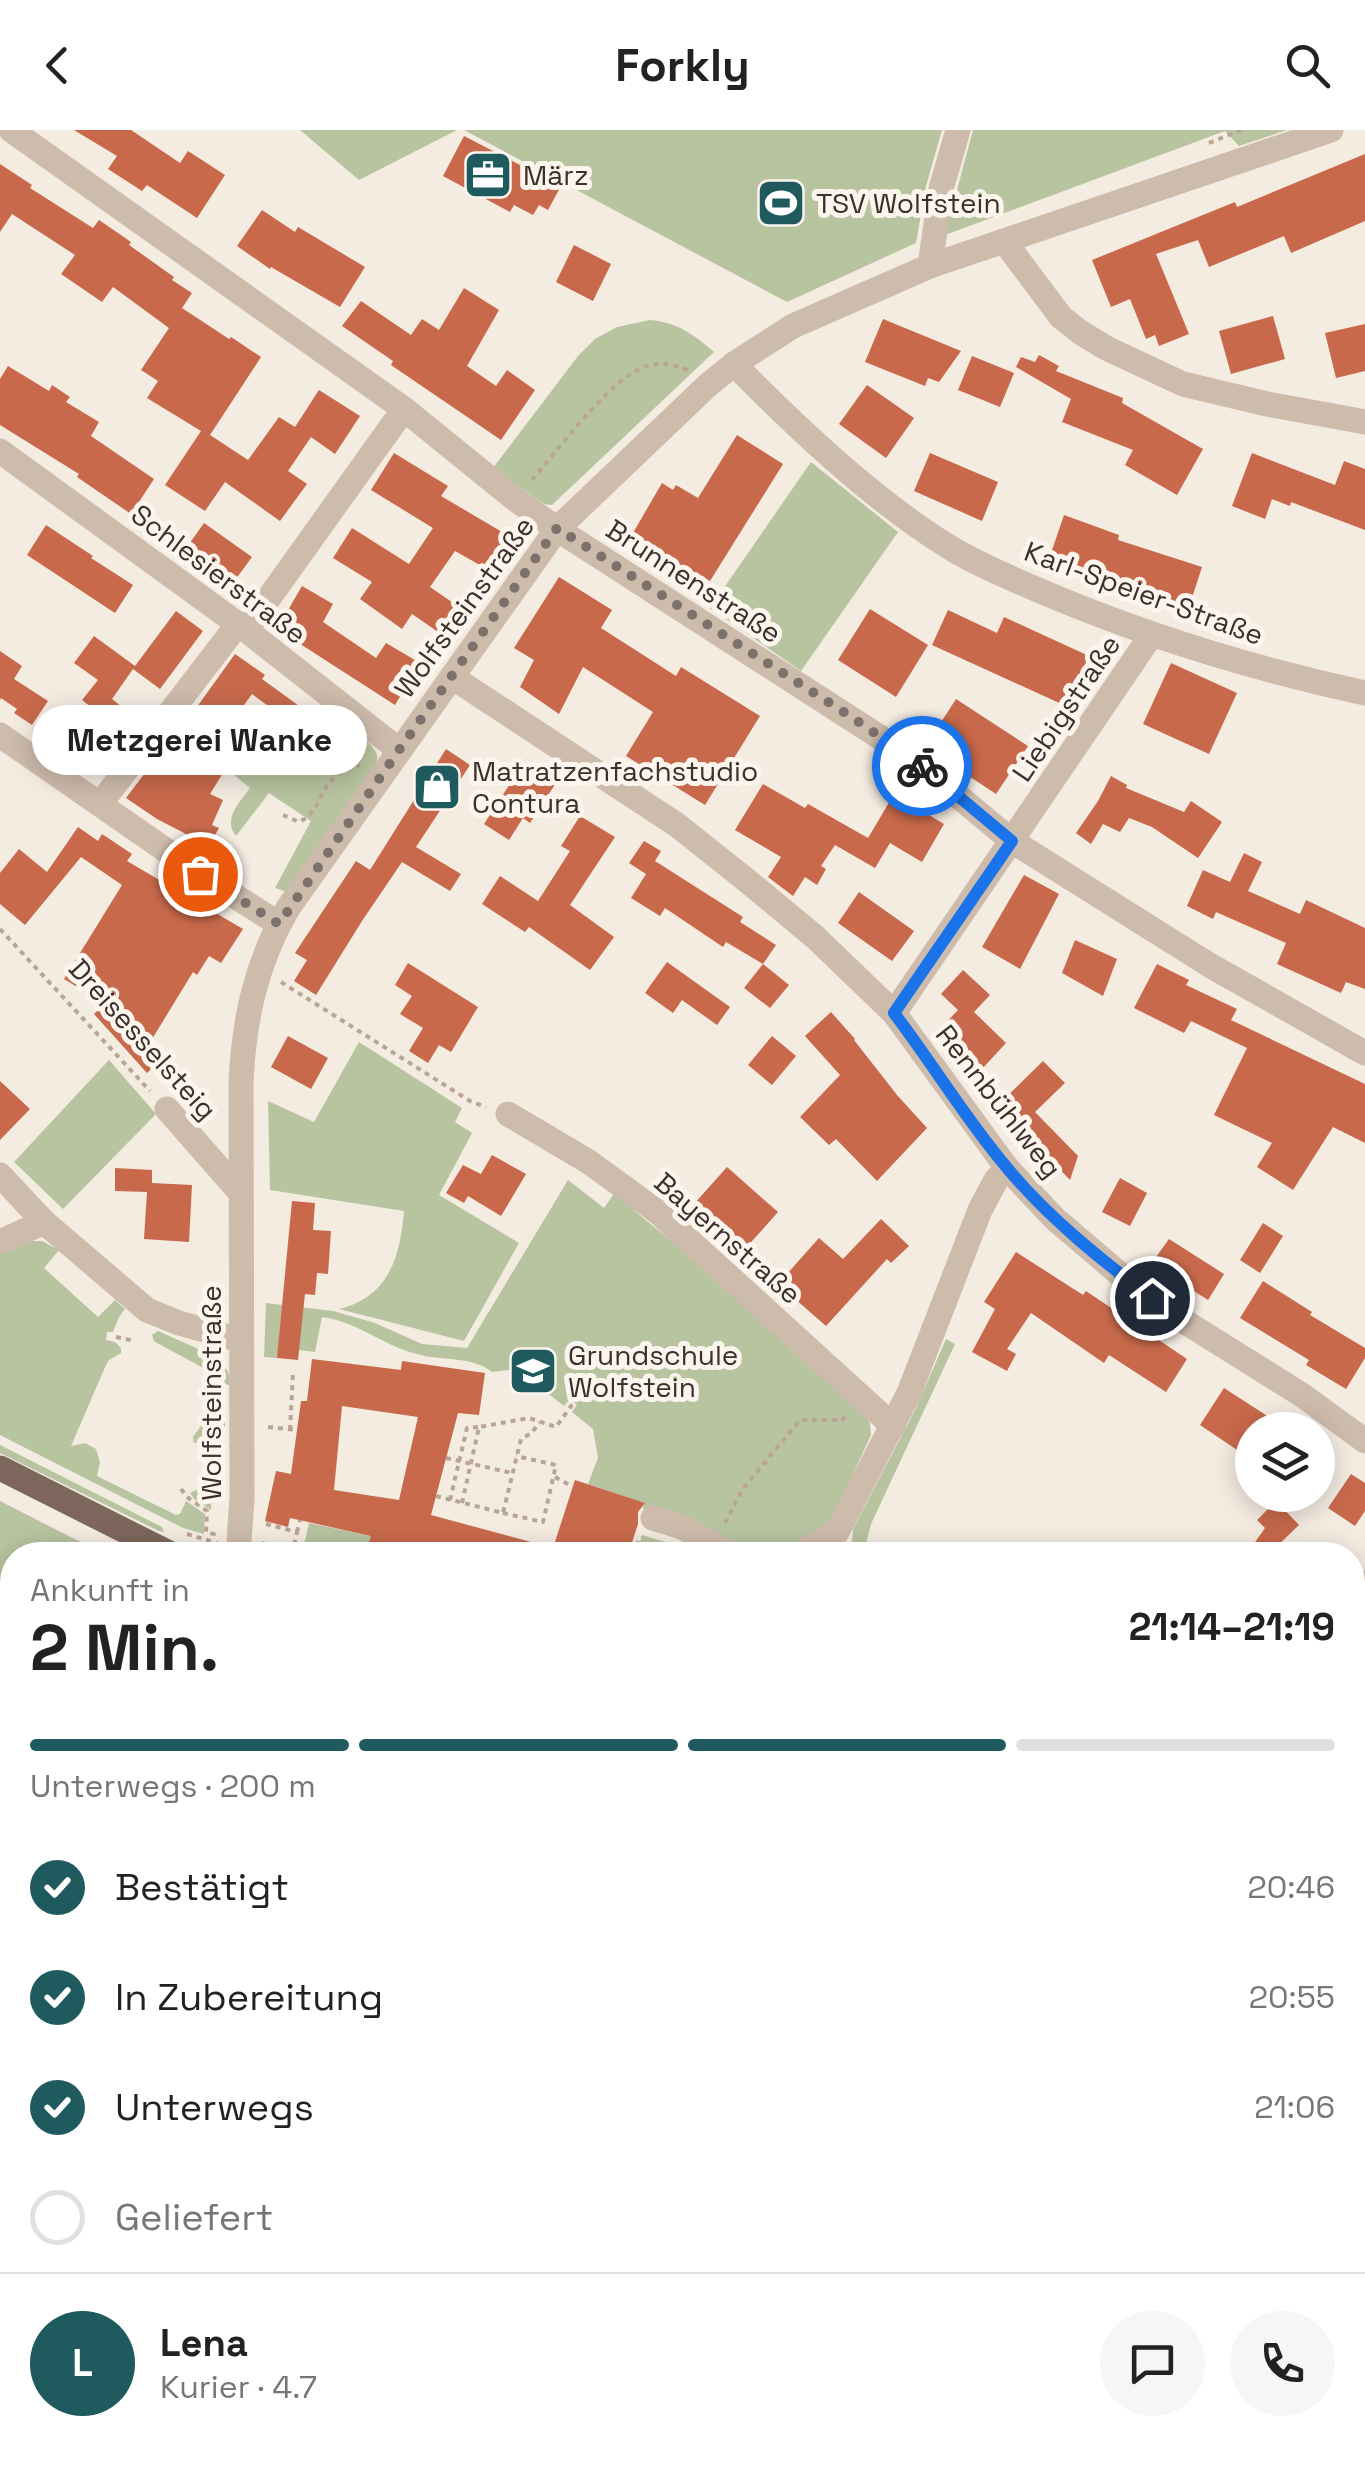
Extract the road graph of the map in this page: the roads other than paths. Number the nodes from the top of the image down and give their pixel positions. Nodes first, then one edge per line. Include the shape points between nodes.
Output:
1 (11, 130) edge
2 (958, 130) edge
3 (1331, 130) edge
4 (1004, 241) junction
5 (930, 266) junction
6 (734, 364) junction
7 (404, 409) junction
8 (1365, 422) edge
9 (0, 451) edge
10 (557, 528) junction
11 (242, 627) junction
12 (1152, 634) junction
13 (452, 677) junction
14 (1365, 693) edge
15 (0, 735) edge
16 (394, 757) junction
17 (100, 804) junction
18 (1012, 841) junction
19 (279, 924) junction
20 (894, 1013) junction
21 (1365, 1052) edge
22 (167, 1109) road end
23 (508, 1114) road end
24 (1006, 1168) junction
25 (0, 1176) edge
26 (240, 1191) junction
27 (44, 1222) junction
28 (0, 1242) edge
29 (240, 1340) junction
30 (893, 1426) junction
31 (1365, 1441) edge
32 (0, 1468) edge
33 (653, 1518) dead end
34 (174, 1542) edge
35 (229, 1542) edge
36 (708, 1542) edge
37 (820, 1542) edge

1 - 7 street, Brunnenstraße
2 - 5 street
3 - 4 street, Wolfsteinstraße
4 - 5 street, Wolfsteinstraße
4 - 8 street via 1062,317 1106,348 1183,384
5 - 6 street, Wolfsteinstraße via 793,326
6 - 10 street, Wolfsteinstraße
6 - 12 street, Karl-Speier-Straße via 821,447 950,547
7 - 10 street, Brunnenstraße
7 - 11 street
9 - 11 street, Schlesierstraße
10 - 13 street, Wolfsteinstraße
10 - 18 street, Brunnenstraße via 897,748
11 - 16 street, Schlesierstraße
11 - 17 street
12 - 14 street, Karl-Speier-Straße
12 - 18 street, Liebigstraße
13 - 16 street, Wolfsteinstraße
13 - 20 street, Rennbühlweg via 677,826 815,937
15 - 17 street
16 - 19 street, Wolfsteinstraße
17 - 19 street
18 - 20 street, Liebigstraße
18 - 21 street, Brunnenstraße via 1211,966
19 - 26 street, Wolfsteinstraße via 247,1014
20 - 24 street, Rennbühlweg
22 - 26 street, Dreisesselsteig
23 - 30 street, Bayernstraße via 659,1214
24 - 30 street via 980,1210
24 - 31 street, Rennbühlweg via 1130,1282
25 - 27 street
26 - 29 street, Wolfsteinstraße
27 - 28 street
27 - 29 street via 147,1310
29 - 35 street, Wolfsteinstraße via 242,1499
30 - 37 street via 837,1532
32 - 34 main road
33 - 36 street

